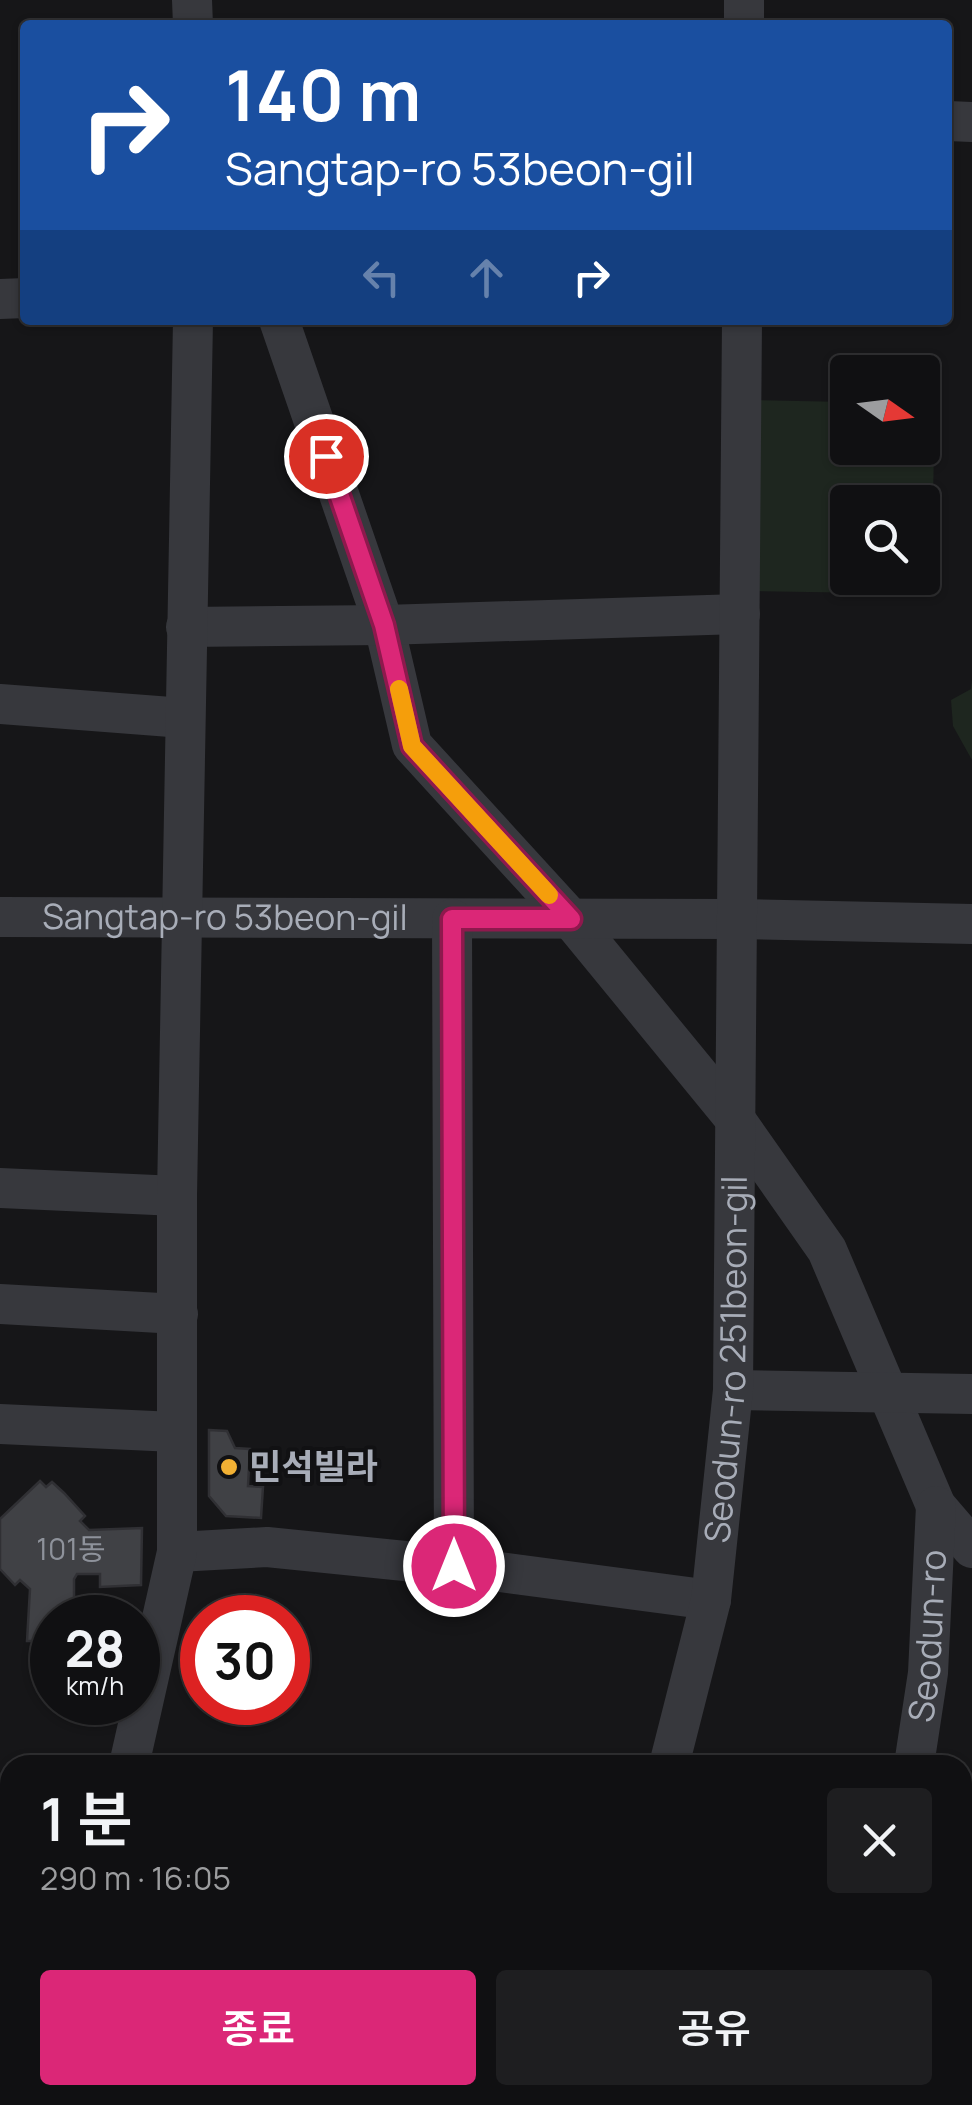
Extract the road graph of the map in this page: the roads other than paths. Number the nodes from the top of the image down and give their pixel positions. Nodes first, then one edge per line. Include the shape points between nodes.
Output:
1 (194, 325) edge
2 (281, 325) edge
3 (742, 325) edge
4 (740, 614) junction
5 (384, 625) junction
6 (186, 627) junction
7 (0, 704) edge
8 (184, 718) junction
9 (0, 917) edge
10 (184, 918) junction
11 (452, 919) junction
12 (571, 919) junction
13 (738, 919) junction
14 (972, 924) edge
15 (736, 1119) junction
16 (0, 1188) edge
17 (177, 1196) junction
18 (0, 1304) edge
19 (178, 1314) junction
20 (733, 1390) junction
21 (887, 1392) junction
22 (972, 1394) edge
23 (0, 1424) edge
24 (175, 1432) junction
25 (936, 1506) junction
26 (972, 1548) edge
27 (177, 1552) junction
28 (454, 1566) junction
29 (711, 1600) junction
30 (132, 1755) edge
31 (672, 1755) edge
32 (916, 1755) edge

1 - 6 street
2 - 5 street
3 - 4 street, Seodun-ro 251beon-gil
4 - 5 street
4 - 13 street, Seodun-ro 251beon-gil
5 - 6 street
5 - 12 street via 412,746
6 - 8 street
7 - 8 street
8 - 10 street
9 - 10 street, Sangtap-ro 53beon-gil
10 - 11 street, Sangtap-ro 53beon-gil
10 - 17 street
11 - 12 street, Sangtap-ro 53beon-gil
11 - 28 street, Sangtap-ro 53beon-gil
12 - 13 street, Sangtap-ro 53beon-gil
12 - 15 street
13 - 14 street, Sangtap-ro 53beon-gil
13 - 15 street, Seodun-ro 251beon-gil
15 - 20 street, Seodun-ro 251beon-gil
15 - 21 street, Seodun-ro 251beon-gil via 827,1250
16 - 17 street
17 - 19 street
18 - 19 street
19 - 24 street
20 - 21 street
20 - 29 street, Seodun-ro 251beon-gil
21 - 22 street
21 - 25 street, Seodun-ro 251beon-gil
23 - 24 street
24 - 27 street
25 - 26 street
25 - 32 street, Seodun-ro via 928,1674
27 - 28 street via 267,1547
27 - 30 street
28 - 29 street
29 - 31 street, Seodun-ro 251beon-gil

